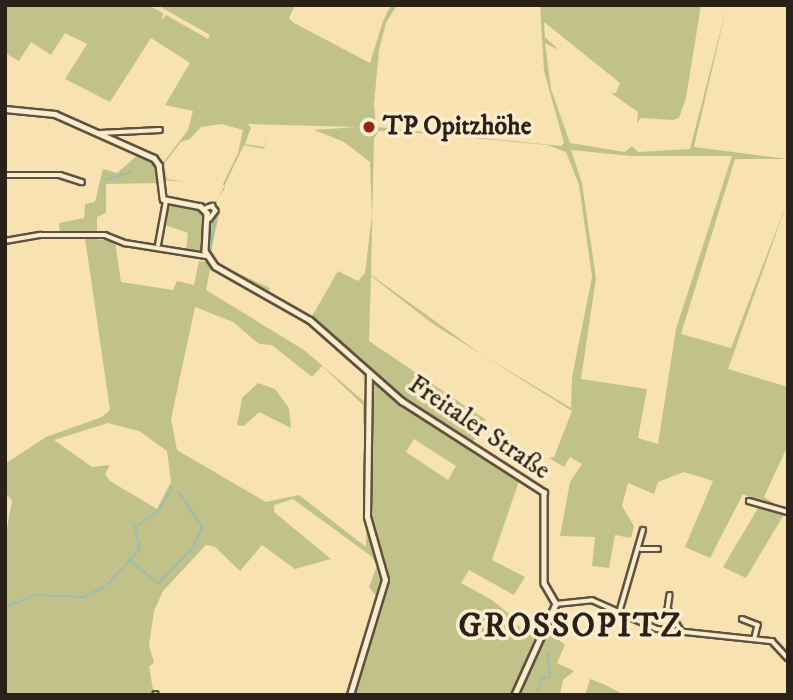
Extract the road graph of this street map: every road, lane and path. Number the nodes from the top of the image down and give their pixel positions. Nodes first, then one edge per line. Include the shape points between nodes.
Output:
1 (5, 109) edge
2 (160, 130) dead end
3 (100, 133) junction
4 (5, 175) edge
5 (82, 183) dead end
6 (166, 201) junction
7 (204, 209) junction
8 (209, 219) junction
9 (5, 241) edge
10 (158, 245) junction
11 (206, 256) junction
12 (369, 373) junction
13 (749, 501) dead end
14 (788, 513) edge
15 (643, 530) dead end
16 (641, 549) junction
17 (658, 549) dead end
18 (670, 596) dead end
19 (556, 604) junction
20 (619, 613) junction
21 (742, 619) dead end
22 (682, 632) junction
23 (755, 638) junction
24 (788, 658) edge
25 (350, 695) edge
26 (516, 695) edge

1 - 3 street via 55,114
2 - 3 street
3 - 6 street via 157,160 160,193
4 - 5 street via 60,175
6 - 7 street
6 - 10 street
7 - 8 street
7 - 8 street via 212,206 216,211
8 - 11 street
9 - 10 street via 105,235 125,243
10 - 11 street
11 - 12 street, Freitaler Straße via 310,320
12 - 19 street, Freitaler Straße via 402,401 544,492 544,583
12 - 25 street, Freitaler Straße via 367,517 385,580
13 - 14 street
15 - 16 street
16 - 17 street
16 - 20 street
18 - 22 street via 667,609
19 - 20 street via 589,599
19 - 26 street
20 - 22 street via 657,629
21 - 23 street via 758,625
22 - 23 street
23 - 24 street via 778,644

